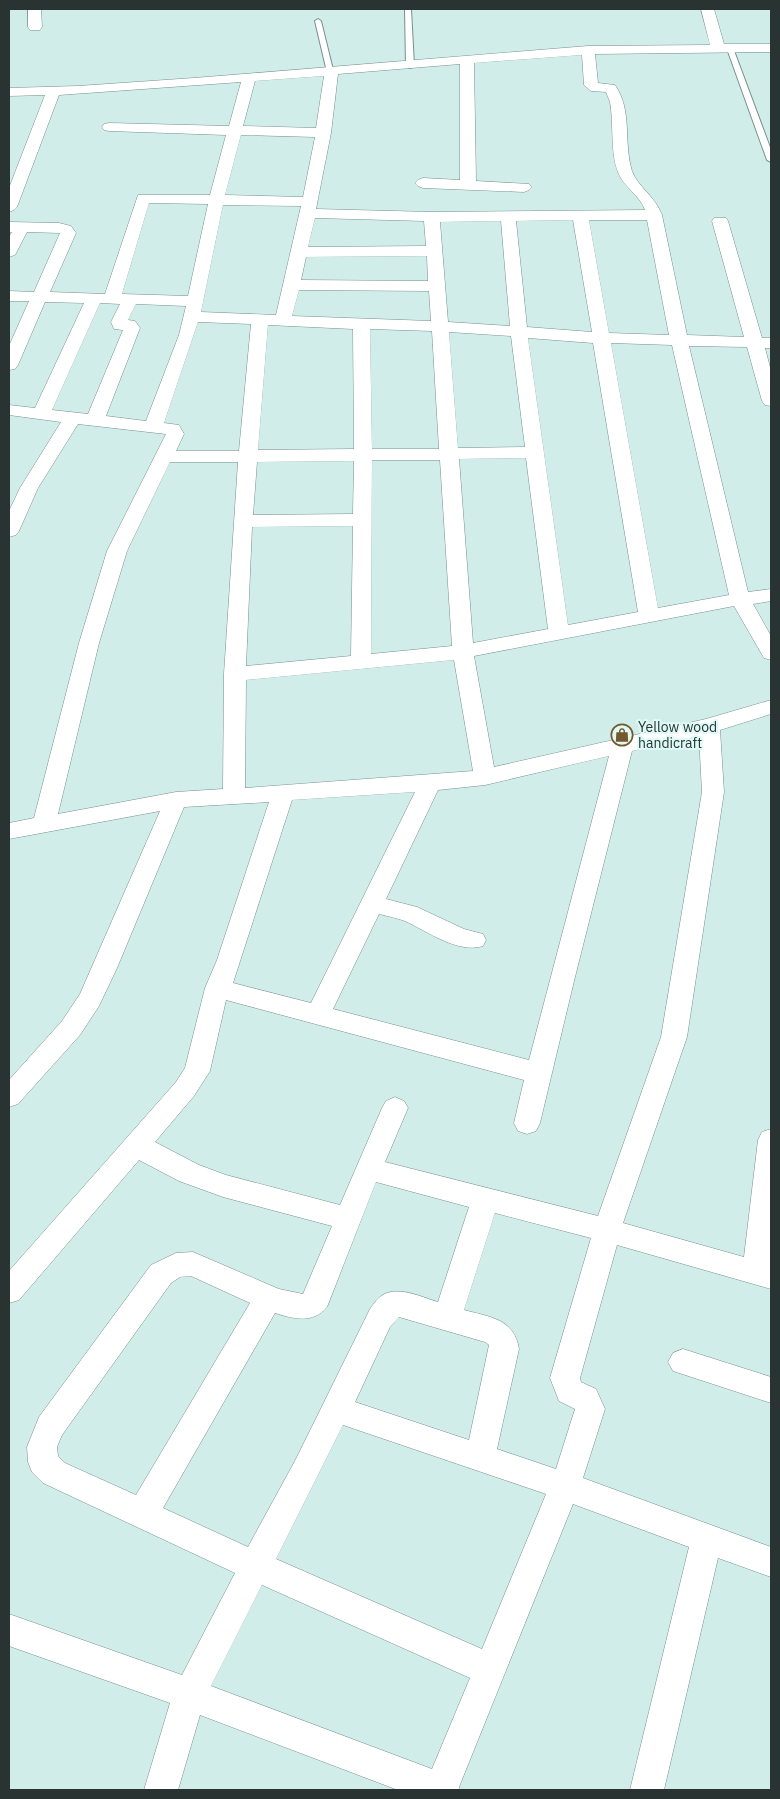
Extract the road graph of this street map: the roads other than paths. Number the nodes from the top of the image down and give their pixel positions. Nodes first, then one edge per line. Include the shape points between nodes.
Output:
1 (34, 9) edge
2 (408, 9) edge
3 (706, 9) edge
4 (318, 21) dead end
5 (35, 27) dead end
6 (724, 48) junction
7 (771, 48) edge
8 (588, 50) junction
9 (467, 61) junction
10 (410, 66) junction
11 (331, 72) junction
12 (249, 78) junction
13 (54, 90) junction
14 (9, 92) edge
15 (109, 127) dead end
16 (236, 131) junction
17 (324, 133) junction
18 (771, 160) edge
19 (423, 183) dead end
20 (468, 184) junction
21 (524, 187) dead end
22 (216, 200) junction
23 (9, 207) edge
24 (310, 208) junction
25 (580, 215) junction
26 (654, 215) junction
27 (508, 216) junction
28 (432, 218) junction
29 (720, 221) dead end
30 (15, 227) edge
31 (434, 251) junction
32 (9, 252) edge
33 (301, 252) junction
34 (339, 252) junction
35 (292, 285) junction
36 (333, 285) junction
37 (436, 286) junction
38 (9, 296) edge
39 (38, 298) junction
40 (94, 299) junction
41 (112, 299) junction
42 (130, 300) junction
43 (193, 309) junction
44 (260, 319) junction
45 (283, 320) junction
46 (361, 324) junction
47 (439, 326) junction
48 (519, 333) junction
49 (601, 338) junction
50 (679, 340) junction
51 (763, 342) edge
52 (9, 365) edge
53 (771, 402) edge
54 (9, 410) edge
55 (42, 413) junction
56 (73, 417) junction
57 (95, 420) junction
58 (152, 426) junction
59 (535, 452) junction
60 (449, 454) junction
61 (249, 455) junction
62 (363, 456) junction
63 (163, 457) junction
64 (362, 520) junction
65 (244, 522) junction
66 (9, 531) edge
67 (771, 595) edge
68 (740, 599) junction
69 (649, 618) junction
70 (559, 634) junction
71 (463, 652) junction
72 (771, 653) edge
73 (361, 661) junction
74 (235, 674) junction
75 (771, 707) edge
76 (709, 726) junction
77 (623, 745) junction
78 (484, 777) junction
79 (430, 783) junction
80 (283, 793) junction
81 (234, 796) junction
82 (176, 800) junction
83 (44, 823) junction
84 (9, 831) edge
85 (372, 904) junction
86 (474, 940) dead end
87 (217, 988) junction
88 (318, 1015) junction
89 (538, 1073) junction
90 (9, 1097) edge
91 (395, 1108) dead end
92 (527, 1123) dead end
93 (771, 1140) edge
94 (135, 1145) junction
95 (368, 1169) junction
96 (486, 1198) junction
97 (348, 1219) junction
98 (607, 1230) junction
99 (764, 1274) edge
100 (9, 1291) edge
101 (269, 1297) junction
102 (447, 1318) junction
103 (683, 1362) dead end
104 (771, 1390) edge
105 (336, 1409) junction
106 (480, 1458) junction
107 (564, 1486) junction
108 (142, 1514) junction
109 (707, 1539) junction
110 (771, 1562) edge
111 (255, 1566) junction
112 (9, 1630) edge
113 (490, 1670) junction
114 (190, 1695) junction
115 (162, 1790) edge
116 (442, 1790) edge
117 (647, 1790) edge

1 - 5 street
2 - 10 lane
3 - 6 street
4 - 11 lane
6 - 7 street
6 - 8 street
6 - 18 lane
8 - 9 street
8 - 26 street via 591,86 610,88 613,92 627,178 649,200
9 - 10 street
9 - 20 street
10 - 11 street
11 - 12 street
11 - 17 street
12 - 13 street
12 - 16 street
13 - 14 street
13 - 23 street
15 - 16 street
16 - 17 street
16 - 22 street
17 - 24 street
19 - 20 street
20 - 21 street
22 - 24 street
22 - 41 street via 143,198
22 - 43 street
24 - 28 street
24 - 33 street
25 - 26 street
25 - 27 street
25 - 49 street
26 - 50 street
27 - 28 street
27 - 48 street
28 - 31 street
29 - 51 street
30 - 32 street
30 - 39 street via 59,228 68,233
31 - 34 street
31 - 37 street
33 - 34 street
33 - 35 street
34 - 36 street
35 - 36 street
35 - 45 street
36 - 37 street
37 - 47 street
38 - 39 street
39 - 40 street
39 - 52 street
40 - 41 street
40 - 55 street
41 - 42 street
42 - 43 street
42 - 57 street via 119,322 132,328
43 - 44 street
43 - 58 street via 187,335
44 - 45 street
44 - 61 street
45 - 46 street
46 - 47 street
46 - 62 street
47 - 48 street
47 - 60 street
48 - 49 street
48 - 59 street
49 - 50 street
49 - 69 street
50 - 51 street
50 - 68 street
51 - 53 street
54 - 55 street
55 - 56 street
56 - 57 street
56 - 66 street via 29,488
57 - 58 street
58 - 63 street via 174,429
59 - 60 street
59 - 70 street
60 - 62 street
60 - 71 street
61 - 62 street
61 - 63 street
61 - 65 street
62 - 64 street
63 - 83 street via 117,551 89,643
64 - 65 street
64 - 73 street
65 - 74 street
67 - 68 street
68 - 69 street
68 - 72 street
69 - 70 street
70 - 71 street
71 - 73 street
71 - 78 street
73 - 74 street
74 - 81 street
75 - 76 street
76 - 77 street
76 - 98 street via 713,792 674,1037
77 - 78 street
77 - 89 street
78 - 79 street
79 - 80 street
79 - 85 street
80 - 81 street
80 - 87 street
81 - 82 street
82 - 83 street
82 - 90 street via 90,999 71,1028
83 - 84 street
85 - 86 street via 416,916
85 - 88 street
87 - 88 street
87 - 94 street via 197,1071
88 - 89 street
89 - 92 street
91 - 95 street
93 - 99 street
94 - 97 street via 189,1173 223,1186
94 - 100 street
95 - 96 street
95 - 97 street
96 - 98 street
96 - 102 street
97 - 101 street via 317,1298 311,1305 303,1308
98 - 99 street
98 - 107 street via 565,1378 570,1391 586,1399 590,1409
101 - 108 street
101 - 108 street via 193,1264 180,1263 170,1267 161,1274 50,1428 42,1447 43,1462 54,1472
102 - 105 street via 402,1304 391,1305 380,1318
102 - 106 street via 494,1332 503,1341 504,1349
103 - 104 street
105 - 106 street
105 - 111 street
106 - 107 street
107 - 109 street
107 - 113 street
108 - 111 street
109 - 110 street
109 - 117 street
111 - 113 street
111 - 114 street
112 - 114 street
113 - 116 street
114 - 115 street
114 - 116 street

